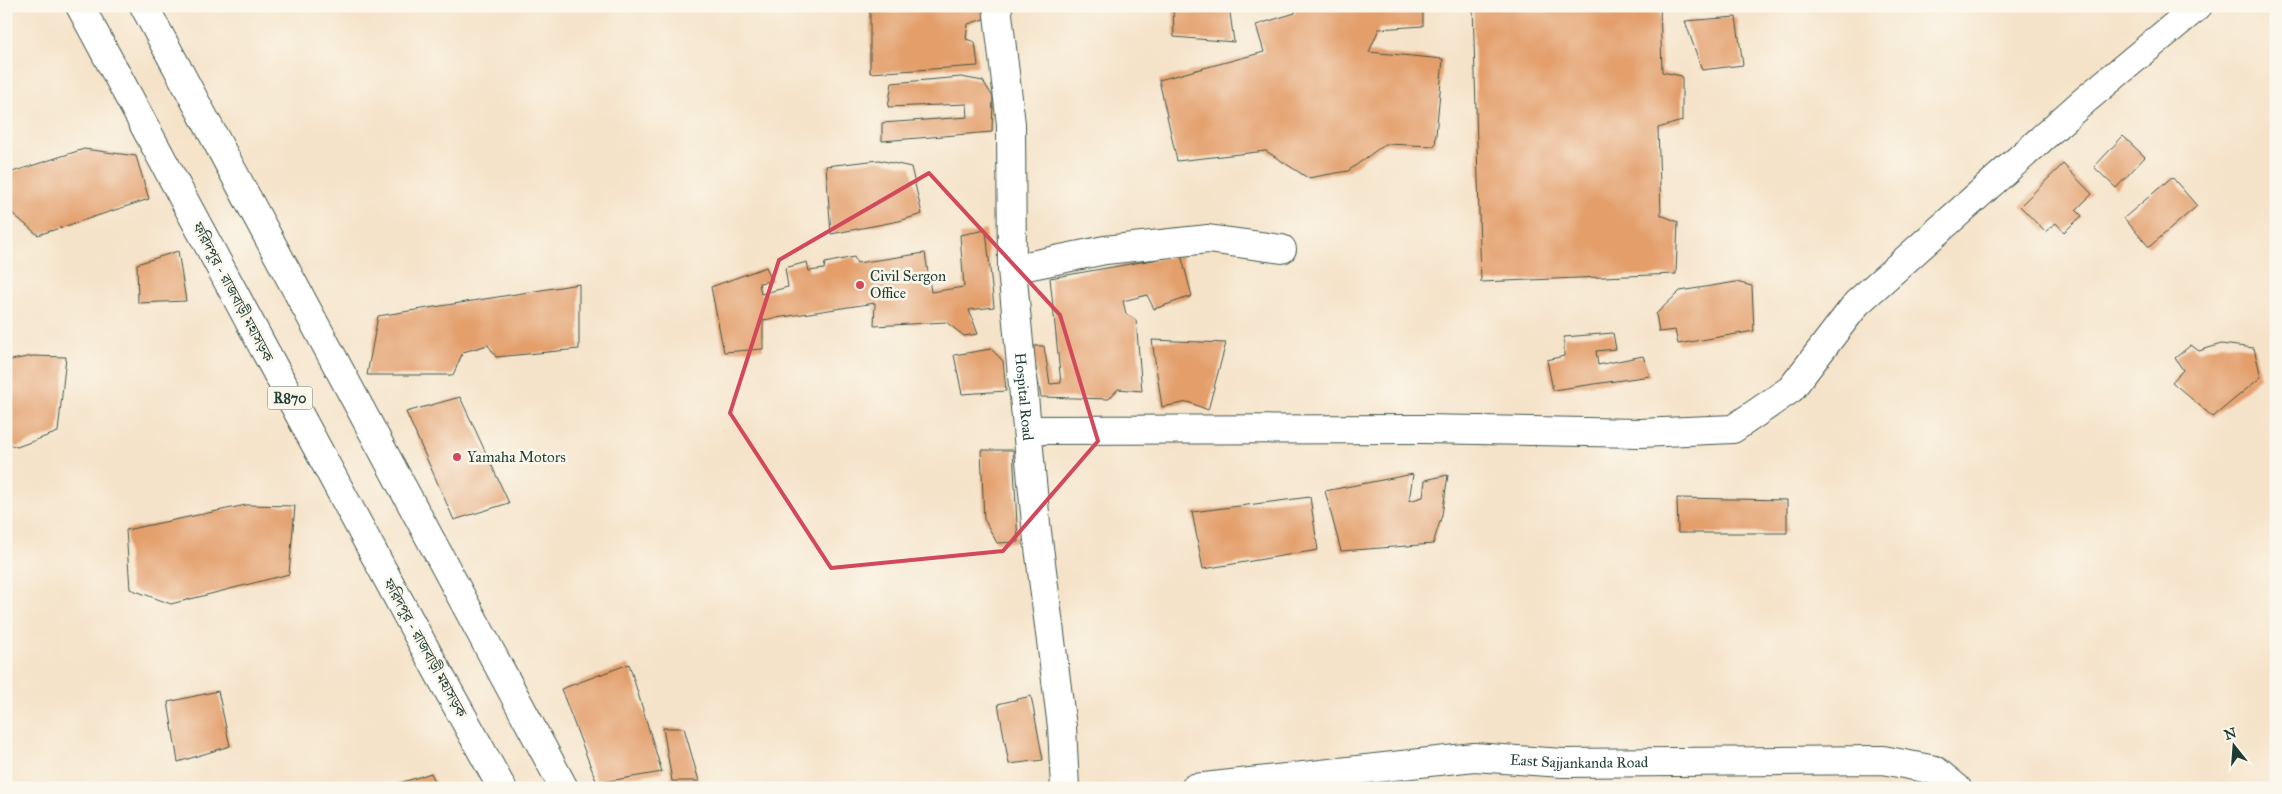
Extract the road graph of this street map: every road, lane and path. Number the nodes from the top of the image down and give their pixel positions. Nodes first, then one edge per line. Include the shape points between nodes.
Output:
1 (80, 6) edge
2 (144, 6) edge
3 (997, 6) edge
4 (2198, 6) edge
5 (1282, 248) dead end
6 (1012, 269) junction
7 (1028, 430) junction
8 (502, 788) edge
9 (564, 788) edge
10 (1065, 788) edge
11 (1195, 788) edge
12 (1957, 788) edge

1 - 8 street, ফরিদপুর - রাজবাড়ী মহাসড়ক / R870
2 - 9 street
3 - 6 street, Hospital Road via 1012,124
4 - 7 street via 1857,303 1791,389 1733,429 1640,433 1424,429
5 - 6 street via 1208,239 1105,250
6 - 7 street, Hospital Road
7 - 10 street, Hospital Road via 1036,524 1062,727
11 - 12 street, East Sajjankanda Road via 1474,758 1563,762 1883,760 1935,770

